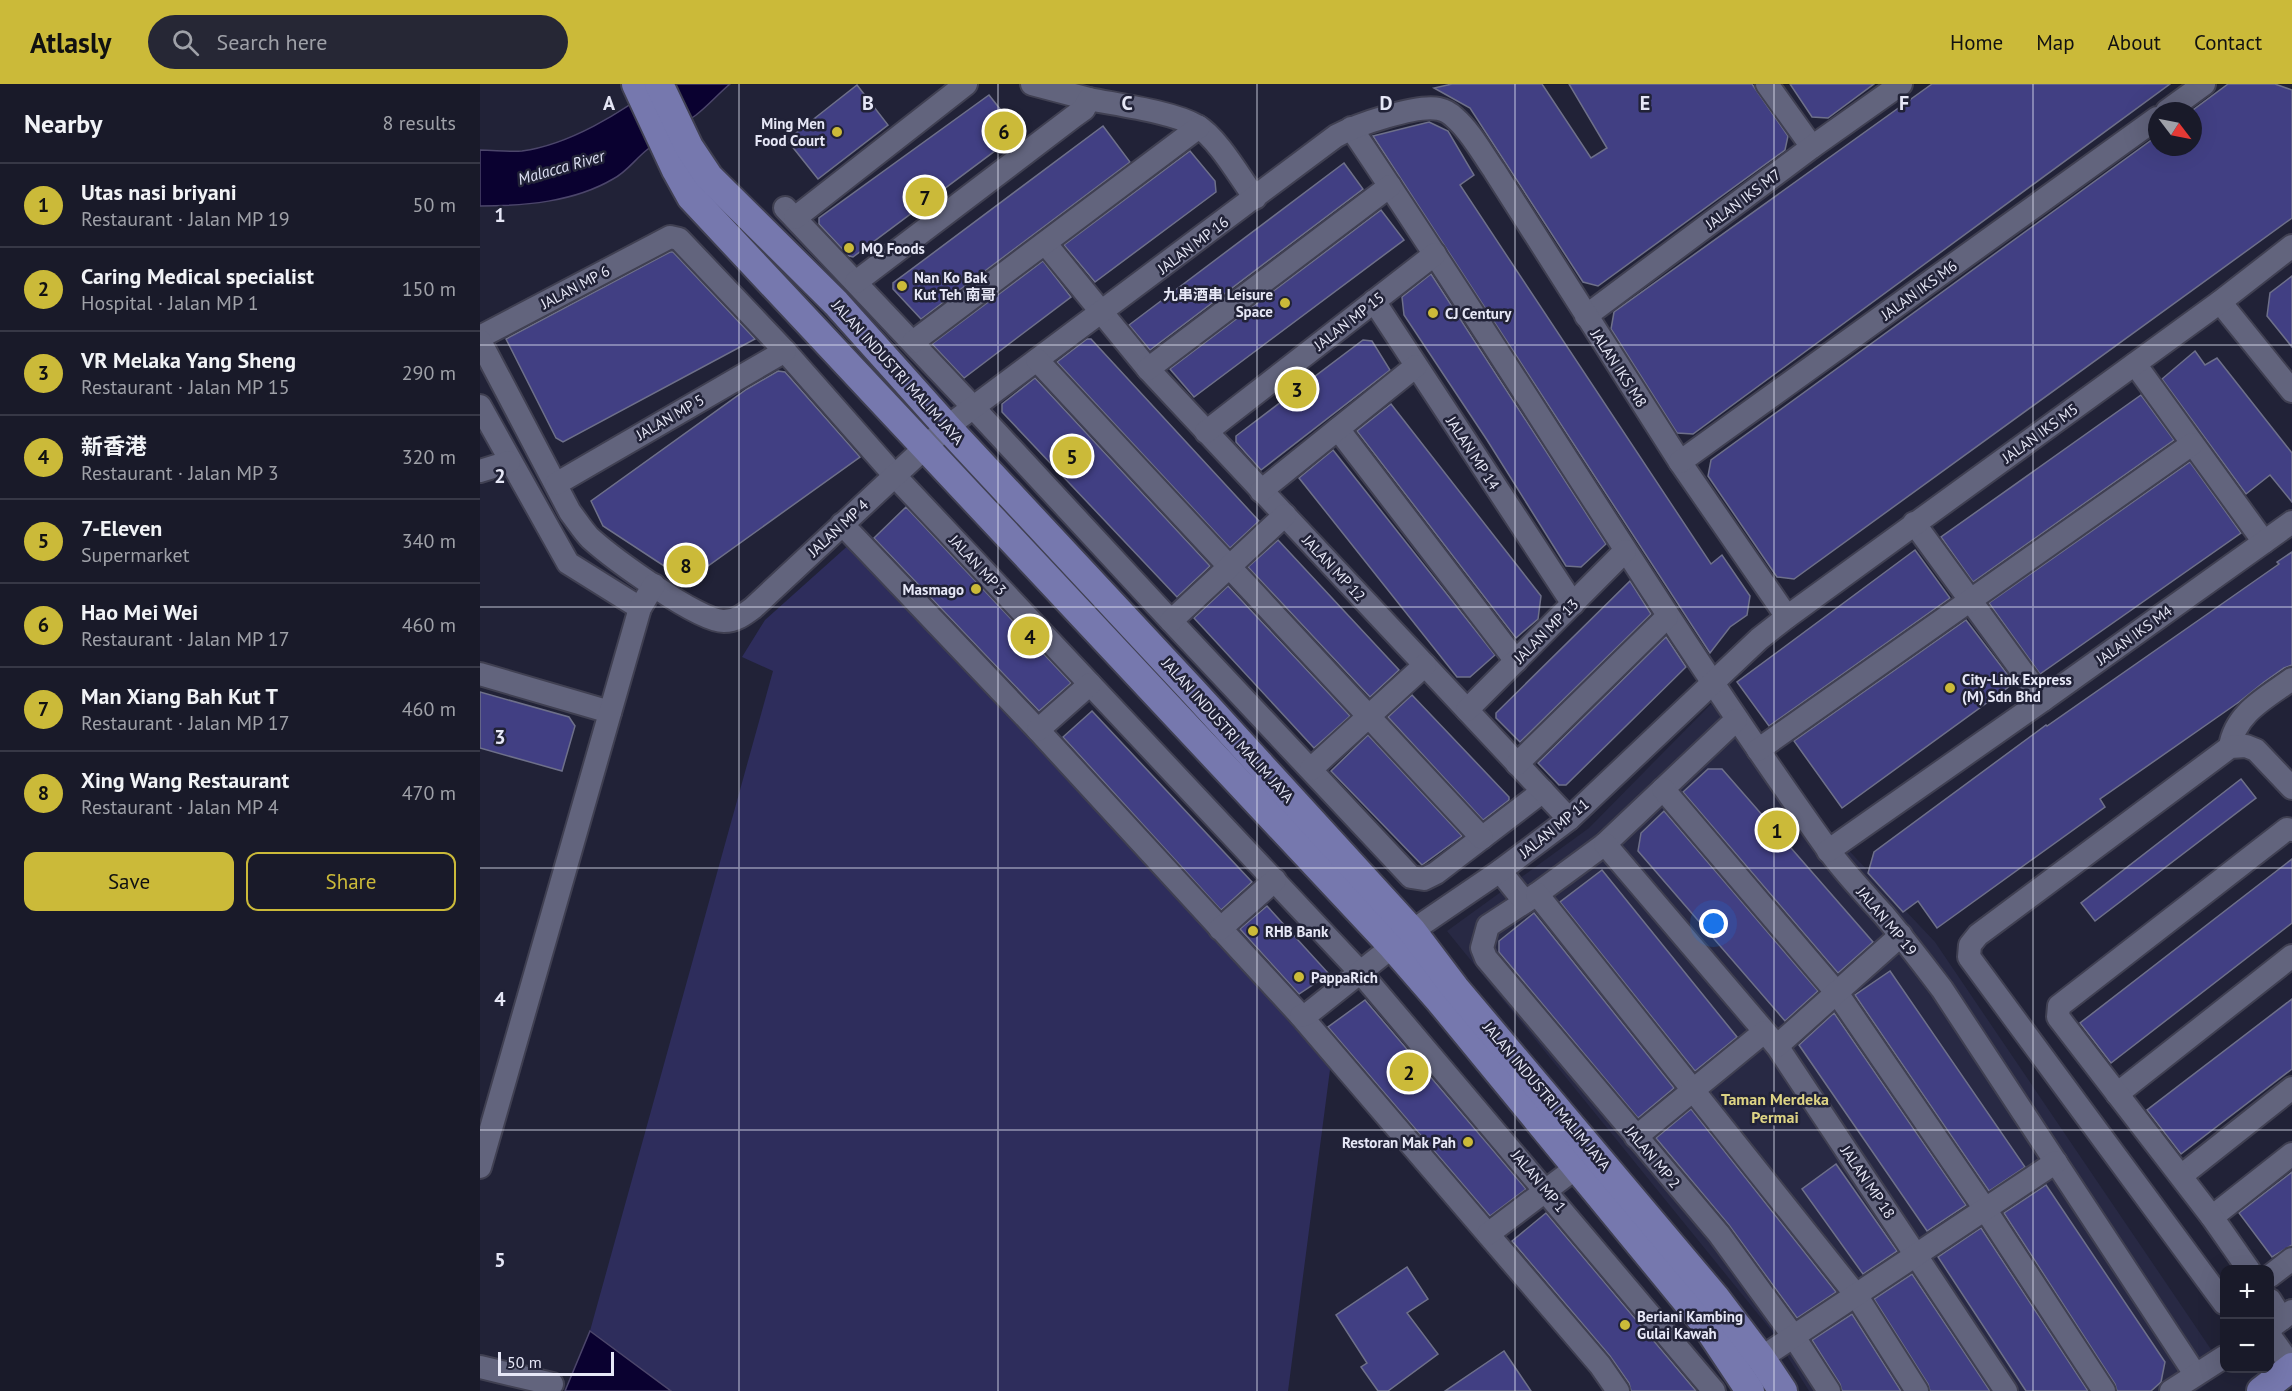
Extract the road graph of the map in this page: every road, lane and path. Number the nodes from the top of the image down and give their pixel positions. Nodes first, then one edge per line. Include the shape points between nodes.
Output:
1 (636, 84) edge
2 (659, 84) edge
3 (966, 84) edge
4 (1032, 84) edge
5 (1767, 84) edge
6 (1901, 84) edge
7 (2204, 84) edge
8 (1089, 99) junction
9 (2179, 102) edge
10 (1455, 118) joint
11 (2148, 124) edge
12 (1198, 127) junction
13 (1351, 128) junction
14 (1812, 147) junction
15 (680, 154) junction
16 (1390, 186) junction
17 (1255, 198) junction
18 (670, 237) joint
19 (1046, 243) junction
20 (2292, 246) edge
21 (1435, 254) junction
22 (856, 282) junction
23 (1374, 301) junction
24 (2220, 302) junction
25 (1101, 314) junction
26 (1586, 316) junction
27 (480, 339) edge
28 (913, 342) junction
29 (785, 351) junction
30 (1037, 360) junction
31 (2135, 364) junction
32 (1416, 366) junction
33 (1148, 369) junction
34 (2292, 391) edge
35 (480, 406) edge
36 (974, 406) junction
37 (947, 427) junction
38 (1338, 429) junction
39 (1206, 432) junction
40 (2192, 444) junction
41 (925, 448) junction
42 (510, 462) junction
43 (1680, 462) junction
44 (480, 471) edge
45 (895, 476) junction
46 (556, 484) junction
47 (1261, 491) junction
48 (1285, 515) junction
49 (2292, 522) edge
50 (1914, 523) junction
51 (842, 524) junction
52 (2264, 542) junction
53 (1625, 551) junction
54 (1229, 567) junction
55 (654, 585) junction
56 (1971, 600) junction
57 (1573, 604) junction
58 (640, 608) junction
59 (1667, 617) junction
60 (1787, 617) junction
61 (1170, 621) junction
62 (1516, 661) junction
63 (1425, 665) junction
64 (480, 674) edge
65 (2292, 679) edge
66 (1090, 684) junction
67 (1713, 684) junction
68 (2043, 700) junction
69 (1467, 710) junction
70 (610, 712) junction
71 (1369, 717) junction
72 (1736, 720) junction
73 (1038, 730) junction
74 (2230, 747) junction
75 (1758, 750) junction
76 (1517, 764) junction
77 (1311, 769) junction
78 (2292, 788) edge
79 (1663, 789) junction
80 (1542, 791) junction
81 (1569, 819) junction
82 (2292, 830) edge
83 (1482, 838) junction
84 (1605, 844) junction
85 (1828, 851) junction
86 (1500, 871) junction
87 (1275, 880) junction
88 (1531, 898) junction
89 (1220, 930) junction
90 (1900, 935) junction
91 (1402, 939) junction
92 (2292, 956) edge
93 (1361, 973) junction
94 (1837, 993) junction
95 (1302, 1016) junction
96 (1770, 1039) junction
97 (2292, 1088) edge
98 (1693, 1090) junction
99 (2117, 1094) junction
100 (1636, 1137) junction
101 (2292, 1154) edge
102 (2056, 1162) junction
103 (480, 1167) edge
104 (1577, 1167) junction
105 (2181, 1176) junction
106 (1547, 1191) junction
107 (1985, 1209) junction
108 (2212, 1217) junction
109 (1488, 1234) junction
110 (1917, 1255) junction
111 (2292, 1259) edge
112 (2246, 1265) edge
113 (2274, 1272) edge
114 (1856, 1295) junction
115 (2220, 1298) edge
116 (2278, 1323) edge
117 (1794, 1337) junction
118 (1761, 1358) junction
119 (2220, 1359) edge
120 (480, 1367) edge
121 (2292, 1367) edge
122 (2195, 1374) junction
123 (552, 1384) dead end
124 (1618, 1391) edge
125 (1714, 1391) edge
126 (1750, 1391) edge
127 (1783, 1391) edge
128 (1829, 1391) edge
129 (1917, 1391) edge
130 (2006, 1391) edge
131 (2104, 1391) edge
132 (2171, 1391) edge
133 (2261, 1391) edge

1 - 15 main road, JALAN INDUSTRI MALIM JAYA
2 - 15 main road, JALAN INDUSTRI MALIM JAYA
3 - 22 street via 790,213
4 - 8 street
5 - 14 street
6 - 14 street, JALAN IKS M7
7 - 9 street
8 - 12 street via 1180,119
8 - 22 street via 1084,109
10 - 13 street, JALAN MP 16 via 1441,109 1429,108
10 - 26 street, JALAN IKS M8 via 1494,170
11 - 43 street, JALAN IKS M6
12 - 17 street
12 - 19 street
13 - 16 street, JALAN MP 19
13 - 17 street, JALAN MP 16
14 - 26 street, JALAN IKS M7
15 - 37 main road, JALAN INDUSTRI MALIM JAYA via 710,177 837,303
15 - 41 main road, JALAN INDUSTRI MALIM JAYA via 692,197
16 - 21 street, JALAN MP 19
16 - 33 street
17 - 25 street, JALAN MP 16
18 - 27 street, JALAN MP 6
18 - 29 street, JALAN MP 3 via 679,239
19 - 25 street, JALAN MP 12
19 - 28 street
20 - 24 street, JALAN IKS M5
21 - 23 street, JALAN MP 15
21 - 53 street, JALAN MP 19
22 - 28 street
23 - 32 street, JALAN MP 14
23 - 39 street, JALAN MP 15
24 - 31 street, JALAN IKS M5
24 - 34 street
25 - 30 street, JALAN MP 16
25 - 33 street, JALAN MP 12
26 - 43 street, JALAN IKS M8
27 - 46 street
28 - 36 street
29 - 45 street, JALAN MP 3
29 - 46 street, JALAN MP 5
30 - 36 street, JALAN MP 16
30 - 54 street
31 - 40 street
31 - 50 street, JALAN IKS M5
32 - 38 street
32 - 57 street, JALAN MP 14
33 - 39 street, JALAN MP 12
35 - 42 street
36 - 37 street, JALAN MP 16
36 - 61 street
37 - 41 street, JALAN MP 4
37 - 91 main road, JALAN INDUSTRI MALIM JAYA via 1192,690
38 - 47 street
38 - 62 street
39 - 47 street, JALAN MP 12
40 - 52 street
40 - 56 street
41 - 45 street, JALAN MP 4
41 - 91 main road, JALAN INDUSTRI MALIM JAYA
42 - 44 street
42 - 58 street via 568,563
43 - 60 street, JALAN IKS M8
45 - 51 street, JALAN MP 4
45 - 66 street, JALAN MP 3
46 - 55 street via 589,537
47 - 48 street, JALAN MP 12
48 - 54 street
48 - 63 street, JALAN MP 12
49 - 52 street, JALAN IKS M4
50 - 56 street
50 - 60 street, JALAN IKS M5
51 - 55 street, JALAN MP 4 via 739,618 707,618
51 - 73 street
52 - 68 street, JALAN IKS M4
53 - 57 street, JALAN MP 13
53 - 59 street, JALAN MP 19
54 - 61 street
54 - 71 street
55 - 58 street
56 - 68 street
56 - 75 street
57 - 62 street, JALAN MP 13
58 - 70 street
59 - 67 street, JALAN MP 19
59 - 76 street
60 - 67 street, JALAN MP 11
61 - 77 street
62 - 69 street, JALAN MP 13
63 - 69 street, JALAN MP 12
63 - 71 street
64 - 70 street
65 - 74 street via 2246,713 2232,735
66 - 73 street
66 - 87 street, JALAN MP 3
67 - 72 street, JALAN MP 19
67 - 81 street, JALAN MP 11
68 - 85 street, JALAN IKS M4
69 - 76 street, JALAN MP 12
70 - 103 street
71 - 77 street
71 - 83 street
72 - 75 street, JALAN MP 19
72 - 79 street
73 - 89 street
74 - 78 street via 2256,750
74 - 115 street via 1978,935 1970,945 1969,957
75 - 85 street, JALAN MP 19
76 - 80 street, JALAN MP 12
77 - 83 street via 1411,877 1424,879 1436,873
79 - 84 street
79 - 94 street
80 - 81 street, JALAN MP 12
80 - 83 street
81 - 86 street, JALAN MP 11
82 - 99 street via 2288,829 2059,1006 2058,1017
84 - 88 street
84 - 96 street, JALAN MP 18
85 - 90 street, JALAN MP 19
86 - 88 street
86 - 91 street, JALAN MP 11
87 - 89 street
87 - 93 street, JALAN MP 3
88 - 98 street
88 - 100 street, JALAN MP 2 via 1488,926 1482,948 1486,958
89 - 95 street
90 - 94 street
90 - 102 street, JALAN MP 19 via 1942,989
91 - 93 street, JALAN MP 11
91 - 104 main road, JALAN INDUSTRI MALIM JAYA
91 - 118 main road, JALAN INDUSTRI MALIM JAYA via 1455,988 1708,1288
92 - 99 street
93 - 95 street, JALAN MP 11
93 - 106 street, JALAN MP 1
94 - 96 street
94 - 107 street
95 - 109 street
96 - 98 street
96 - 110 street, JALAN MP 18
97 - 105 street
98 - 100 street
98 - 114 street
99 - 105 street
100 - 117 street, JALAN MP 2 via 1719,1234
101 - 108 street
102 - 107 street
102 - 122 street, JALAN MP 19
104 - 106 street
104 - 126 main road, JALAN INDUSTRI MALIM JAYA via 1706,1325
105 - 108 street
106 - 109 street
106 - 125 street, JALAN MP 1
107 - 110 street
107 - 131 street
108 - 112 street
109 - 124 street
110 - 114 street
110 - 130 street, JALAN MP 18
111 - 113 street
114 - 117 street
114 - 129 street
116 - 121 street
117 - 118 street
117 - 128 street, JALAN MP 2
118 - 127 main road, JALAN INDUSTRI MALIM JAYA
119 - 122 street
120 - 123 street
121 - 133 main road
122 - 132 street

